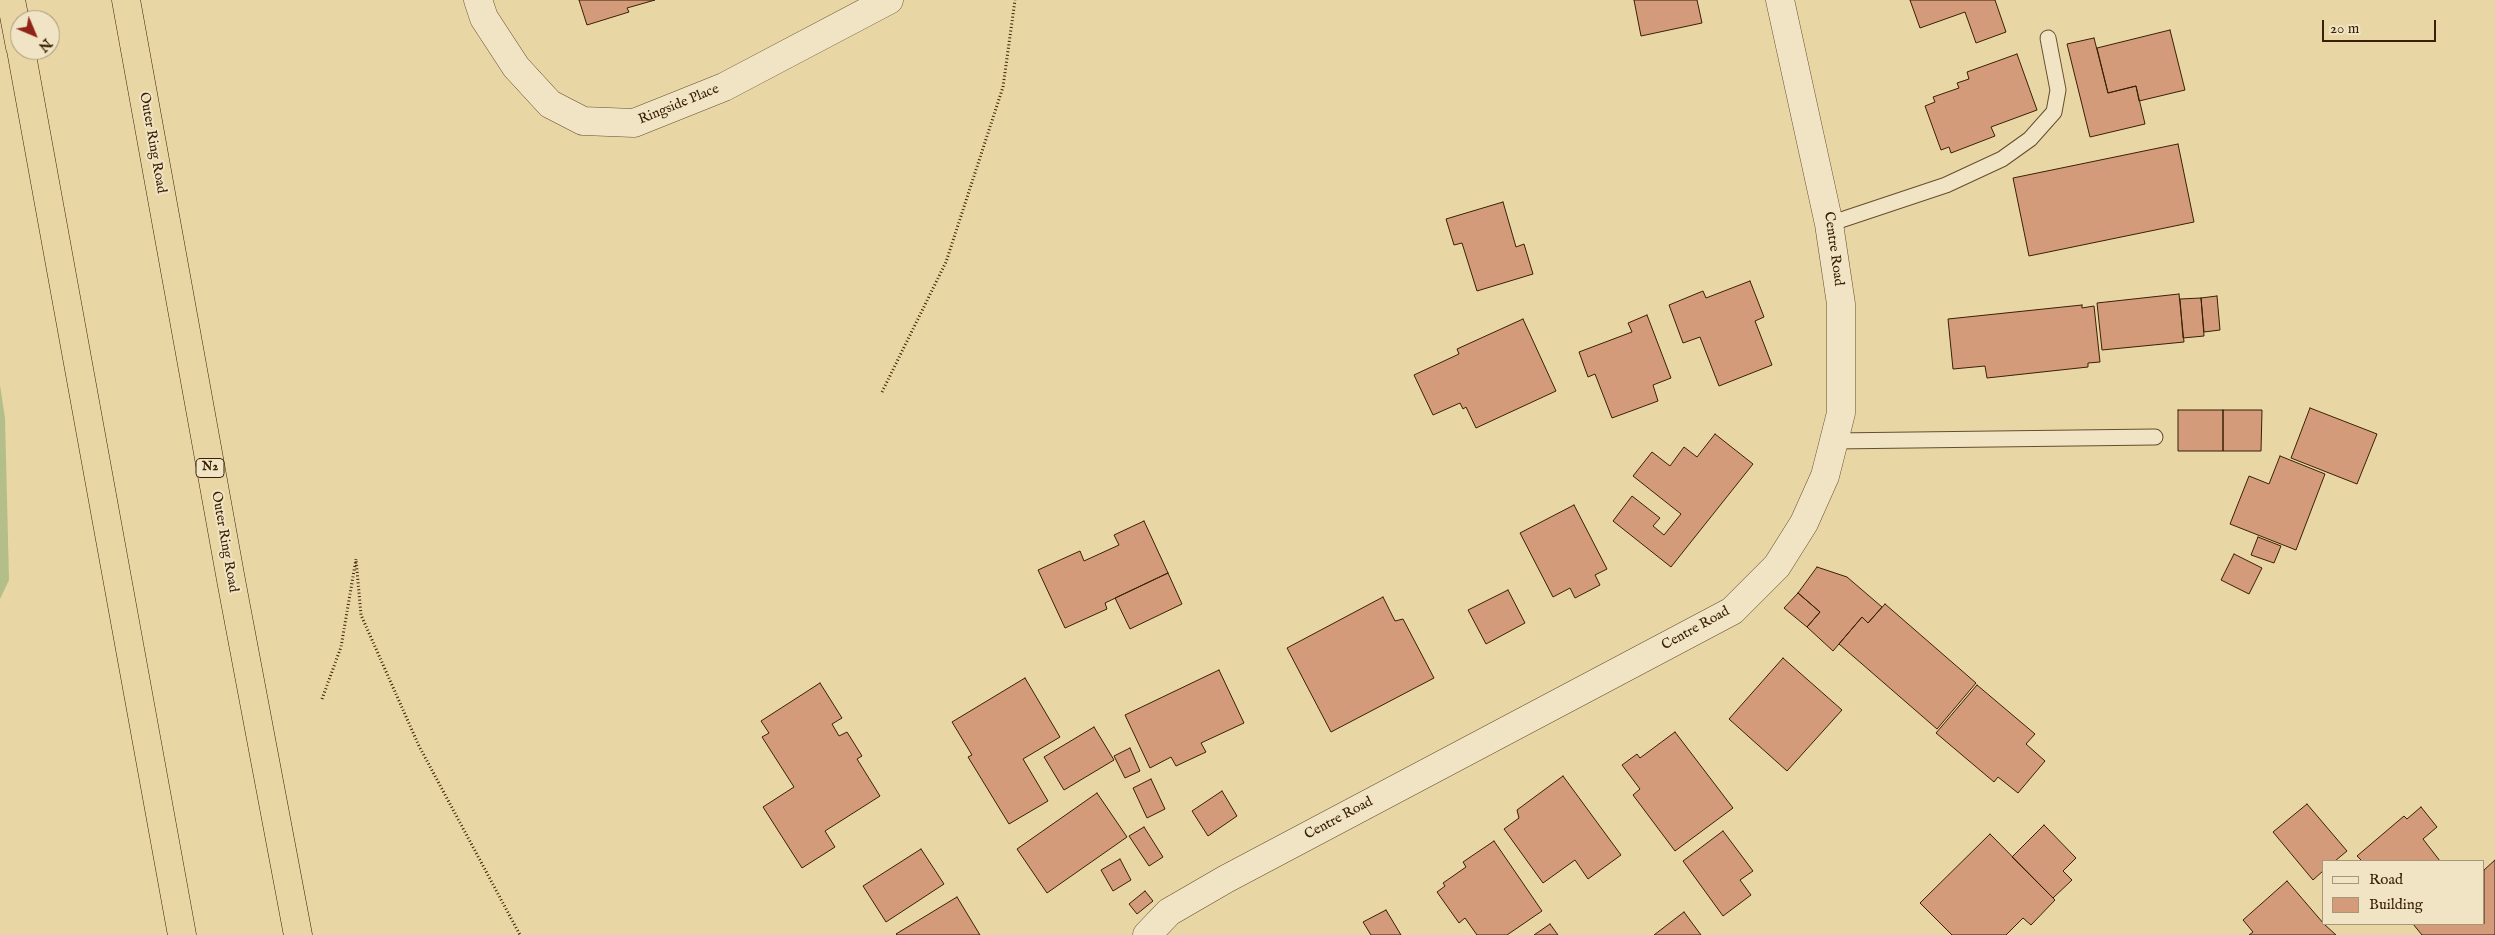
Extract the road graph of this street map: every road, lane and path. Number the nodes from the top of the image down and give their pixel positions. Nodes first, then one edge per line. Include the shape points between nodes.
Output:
1 (126, 0) edge
2 (478, 0) edge
3 (889, 0) edge
4 (1015, 0) edge
5 (1780, 0) edge
6 (2048, 38) dead end
7 (22, 60) edge
8 (1830, 224) junction
9 (882, 392) dead end
10 (2156, 437) dead end
11 (1833, 441) junction
12 (322, 699) dead end
13 (182, 935) edge
14 (298, 935) edge
15 (520, 935) edge
16 (1147, 935) edge

1 - 14 highway, Outer Ring Road / N2
2 - 3 street, Ringside Place via 484,18 516,67 550,104 583,121 634,123 724,87
4 - 9 path via 1003,87 946,262
5 - 8 street, Centre Road
6 - 8 lane via 2058,90 2054,112 2030,139 2002,159 1946,185
7 - 13 highway
8 - 11 street, Centre Road via 1841,304 1841,413
10 - 11 lane
11 - 16 street, Centre Road via 1825,476 1804,523 1777,566 1732,611 1226,879 1169,912
12 - 15 path via 341,647 356,559 361,614 419,746

